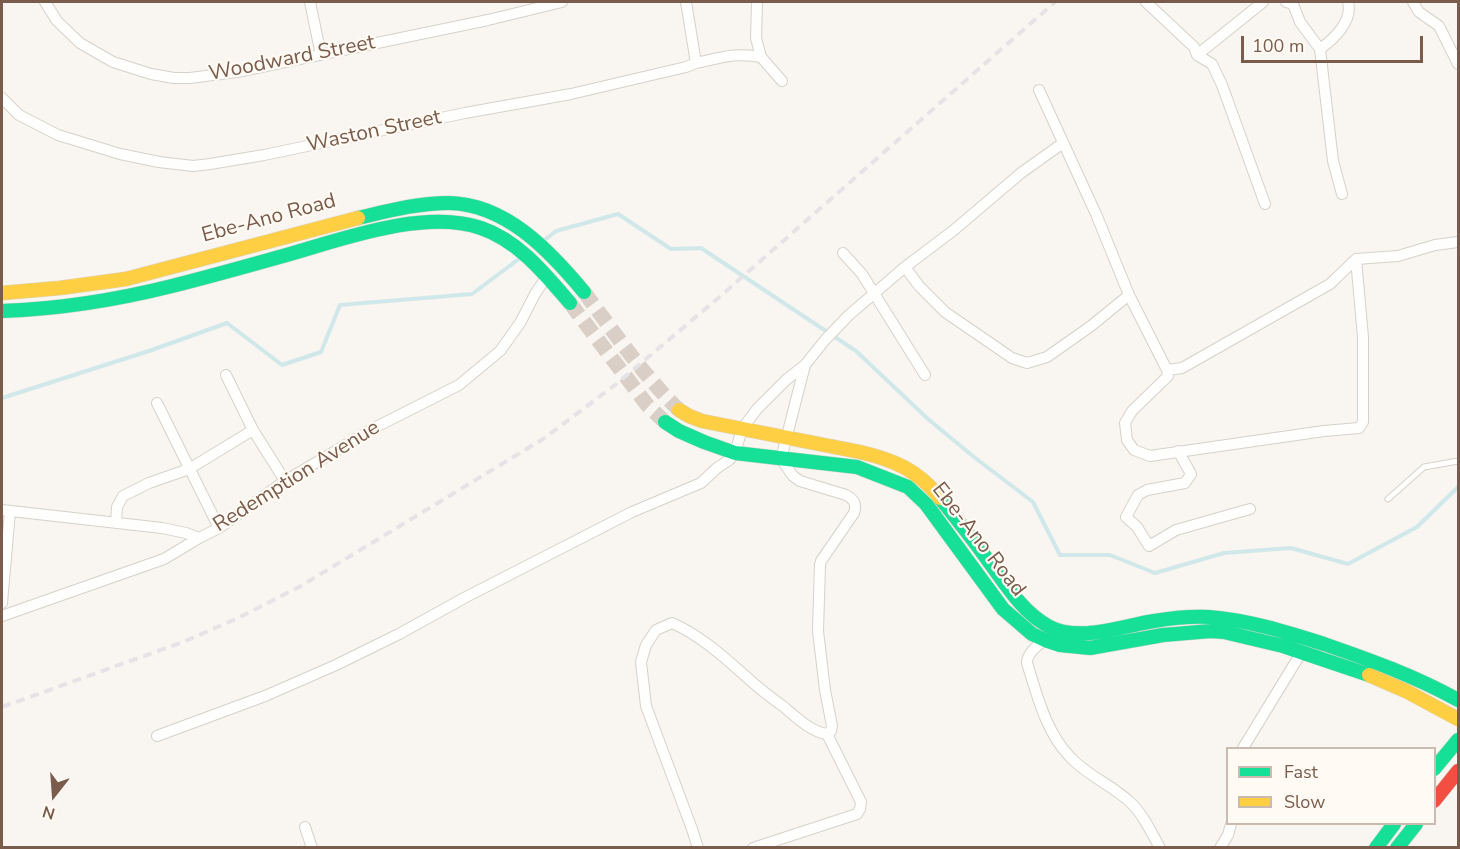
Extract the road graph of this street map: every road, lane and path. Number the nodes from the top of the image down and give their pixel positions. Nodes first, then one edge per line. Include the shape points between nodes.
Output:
1 (45, 2) edge
2 (310, 2) edge
3 (562, 2) edge
4 (686, 2) edge
5 (757, 2) edge
6 (1146, 2) edge
7 (1263, 2) edge
8 (1286, 2) edge
9 (1348, 2) edge
10 (1413, 2) edge
11 (1320, 49) junction
12 (321, 55) junction
13 (1197, 55) junction
14 (761, 57) junction
15 (696, 63) junction
16 (1458, 64) edge
17 (782, 81) dead end
18 (1039, 90) dead end
19 (2, 98) edge
20 (1063, 144) junction
21 (1342, 194) dead end
22 (1265, 204) dead end
23 (1458, 242) edge
24 (843, 253) dead end
25 (1356, 259) junction
26 (905, 267) junction
27 (547, 276) junction
28 (584, 292) tunnel mouth
29 (2, 293) edge
30 (875, 293) junction
31 (1129, 295) junction
32 (570, 303) tunnel mouth
33 (2, 311) edge
34 (805, 365) junction
35 (1167, 370) junction
36 (226, 375) dead end
37 (925, 375) dead end
38 (157, 403) dead end
39 (679, 410) tunnel mouth
40 (665, 422) tunnel mouth
41 (742, 429) junction
42 (254, 430) junction
43 (787, 438) junction
44 (1178, 451) junction
45 (735, 453) junction
46 (781, 459) junction
47 (1458, 461) edge
48 (189, 469) junction
49 (285, 481) junction
50 (1388, 499) dead end
51 (1250, 509) dead end
52 (6, 511) edge
53 (117, 523) junction
54 (219, 528) junction
55 (199, 538) junction
56 (2, 603) edge
57 (2, 616) edge
58 (1045, 640) junction
59 (1301, 653) junction
60 (1458, 700) edge
61 (1458, 719) edge
62 (827, 734) junction
63 (157, 736) dead end
64 (1458, 740) edge
65 (1244, 747) edge
66 (1436, 767) edge
67 (1458, 771) edge
68 (1436, 798) edge
69 (1231, 825) edge
70 (1393, 825) edge
71 (1415, 825) edge
72 (305, 827) dead end
73 (312, 848) edge
74 (698, 848) edge
75 (753, 848) edge
76 (1160, 848) edge
77 (1220, 848) edge
78 (1376, 848) edge
79 (1397, 848) edge

1 - 12 street, Woodward Street via 57,21 80,43 113,62 151,74 190,78
2 - 12 street
3 - 12 street, Woodward Street
4 - 15 street
5 - 14 street via 756,38
6 - 13 street via 1194,47
7 - 13 street
8 - 11 street via 1293,4 1300,22
9 - 11 street via 1349,14 1334,39
10 - 16 street via 1419,12 1439,26
11 - 21 street via 1333,161
13 - 22 street via 1212,64 1222,85
14 - 15 street, Waston Street via 745,54
14 - 17 street
15 - 19 street, Waston Street via 571,94 193,166 120,154 58,135 19,115
18 - 20 street
20 - 26 street
20 - 31 street
23 - 25 street via 1398,256
24 - 30 street
25 - 35 street via 1330,284 1182,368
25 - 44 street via 1363,337 1363,422 1359,428
26 - 30 street
26 - 31 street via 945,312 1012,358 1027,363 1047,357
27 - 32 main road
27 - 33 main road, Ebe-Ano Road via 503,238 482,228 441,221 365,234 116,299
27 - 49 street, Redemption Avenue via 500,351 459,385 376,427
28 - 29 main road, Ebe-Ano Road via 541,246 491,212 461,204 432,204 325,225 120,280 39,292
30 - 34 street via 849,315
30 - 37 street
31 - 35 street
34 - 41 street via 764,402
34 - 43 street
35 - 44 street via 1168,376 1125,423 1127,440 1134,450 1150,456
36 - 42 street
38 - 48 street
39 - 41 main road, Ebe-Ano Road via 702,421
40 - 45 main road, Ebe-Ano Road
41 - 43 main road, Ebe-Ano Road
41 - 45 street
42 - 48 street
42 - 49 street
43 - 46 street
43 - 60 main road, Ebe-Ano Road via 890,459 921,478 1015,597 1036,618 1064,633 1091,633 1163,618 1232,620 1297,635 1356,655
44 - 51 street via 1191,474 1185,483 1138,495 1126,517 1149,546 1176,530
45 - 46 main road, Ebe-Ano Road
45 - 63 street via 701,483 632,512 336,665
46 - 58 main road, Ebe-Ano Road via 857,467 908,487 926,504 1003,609
46 - 62 street via 800,481 846,495 856,507 820,565 818,631 832,726
47 - 50 lane via 1424,467
48 - 53 street via 123,496 117,507
48 - 54 street
49 - 54 street, Redemption Avenue
52 - 53 street
52 - 56 street
53 - 55 street via 162,528
54 - 55 street, Redemption Avenue
55 - 57 street, Redemption Avenue via 164,559
58 - 59 main road, Ebe-Ano Road via 1090,648 1211,631
58 - 76 street via 1031,653 1027,663 1050,728 1070,757 1132,804
59 - 61 main road, Ebe-Ano Road via 1374,677
59 - 65 street
62 - 74 street via 794,716 682,627 672,623 656,630 641,662 646,706
62 - 75 street via 861,802 859,812
64 - 66 main road
67 - 68 main road
69 - 77 street
70 - 78 main road
71 - 79 main road
72 - 73 street

